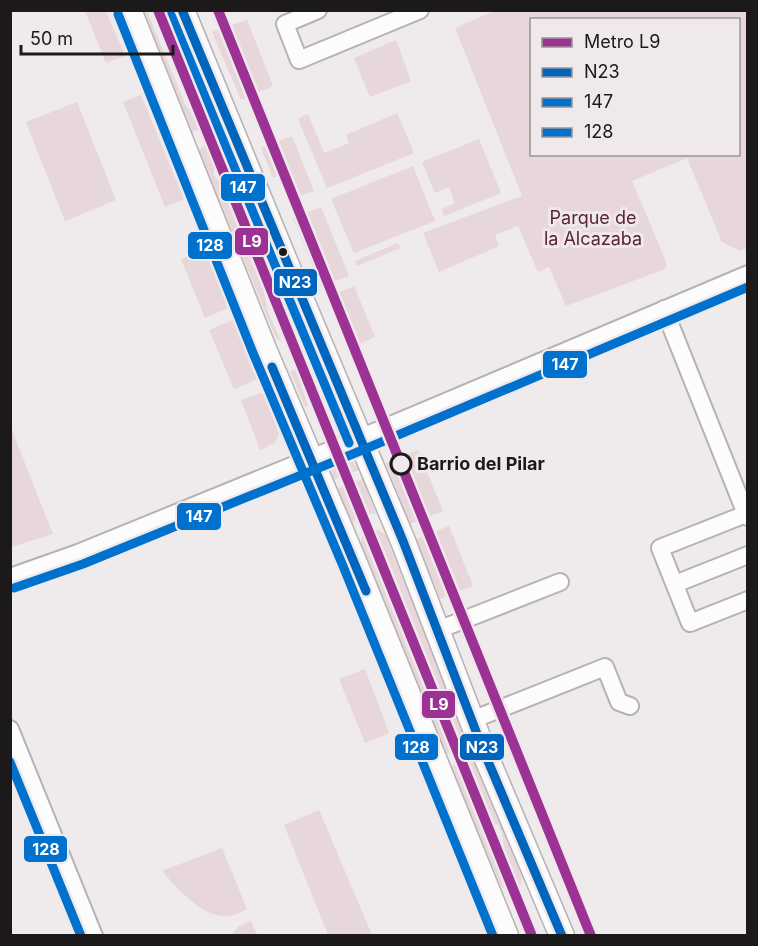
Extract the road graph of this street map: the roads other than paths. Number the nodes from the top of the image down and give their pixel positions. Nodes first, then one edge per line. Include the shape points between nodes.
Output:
1 (129, 10) edge
2 (182, 10) edge
3 (318, 10) edge
4 (420, 10) edge
5 (747, 274) edge
6 (664, 309) junction
7 (360, 438) junction
8 (310, 457) junction
9 (747, 516) edge
10 (747, 555) edge
11 (10, 577) edge
12 (560, 582) dead end
13 (675, 584) junction
14 (747, 600) edge
15 (438, 630) junction
16 (630, 706) dead end
17 (472, 720) junction
18 (10, 729) edge
19 (94, 936) edge
20 (506, 936) edge
21 (562, 936) edge

1 - 8 main road
2 - 7 main road
3 - 4 street via 285,24 299,60
5 - 6 street
6 - 7 street
6 - 9 street
7 - 8 street
7 - 15 main road
8 - 11 street
8 - 20 main road
9 - 13 street via 660,549
10 - 13 street
12 - 15 street
13 - 14 street via 690,623
15 - 17 main road
16 - 17 street via 619,702 604,667
17 - 21 main road
18 - 19 street

